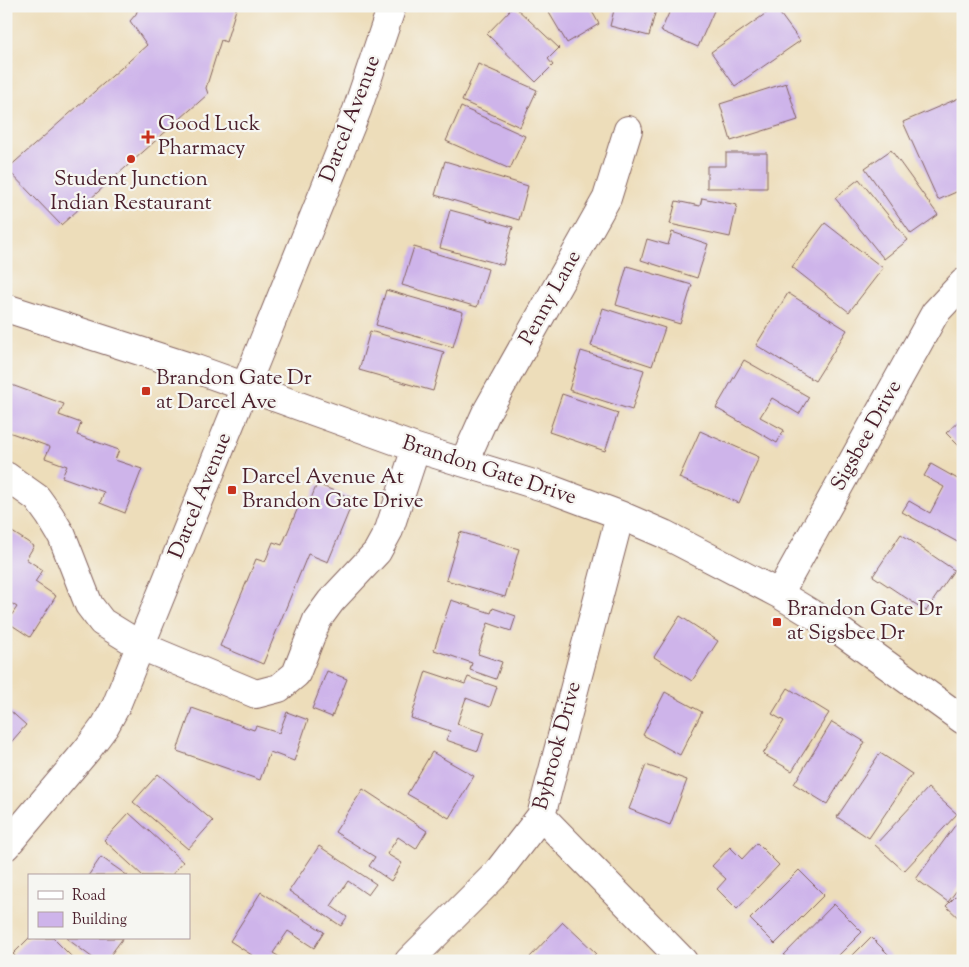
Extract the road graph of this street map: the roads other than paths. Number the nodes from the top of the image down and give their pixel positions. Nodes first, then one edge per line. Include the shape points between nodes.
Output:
1 (392, 6) edge
2 (628, 130) dead end
3 (963, 283) edge
4 (6, 308) edge
5 (244, 387) junction
6 (416, 448) junction
7 (464, 462) junction
8 (6, 476) edge
9 (620, 515) junction
10 (779, 594) junction
11 (141, 646) junction
12 (963, 720) edge
13 (541, 816) junction
14 (6, 846) edge
15 (408, 961) edge
16 (683, 961) edge

1 - 5 street, Darcel Avenue via 357,110
2 - 7 street, Penny Lane via 607,198 486,413
3 - 10 street, Sigsbee Drive via 935,313
4 - 5 street, Brandon Gate Drive
5 - 6 street, Brandon Gate Drive
5 - 11 street, Darcel Avenue
6 - 7 street, Brandon Gate Drive
6 - 11 street via 389,530 377,552 317,620 296,674 279,688 256,694
7 - 9 street, Brandon Gate Drive
8 - 11 street via 37,498 50,516 62,536 89,605 102,622
9 - 10 street, Brandon Gate Drive via 664,534
9 - 13 street, Bybrook Drive
10 - 12 street, Brandon Gate Drive via 840,631
11 - 14 street, Darcel Avenue via 105,726
13 - 15 street, Bybrook Drive via 496,874
13 - 16 street

